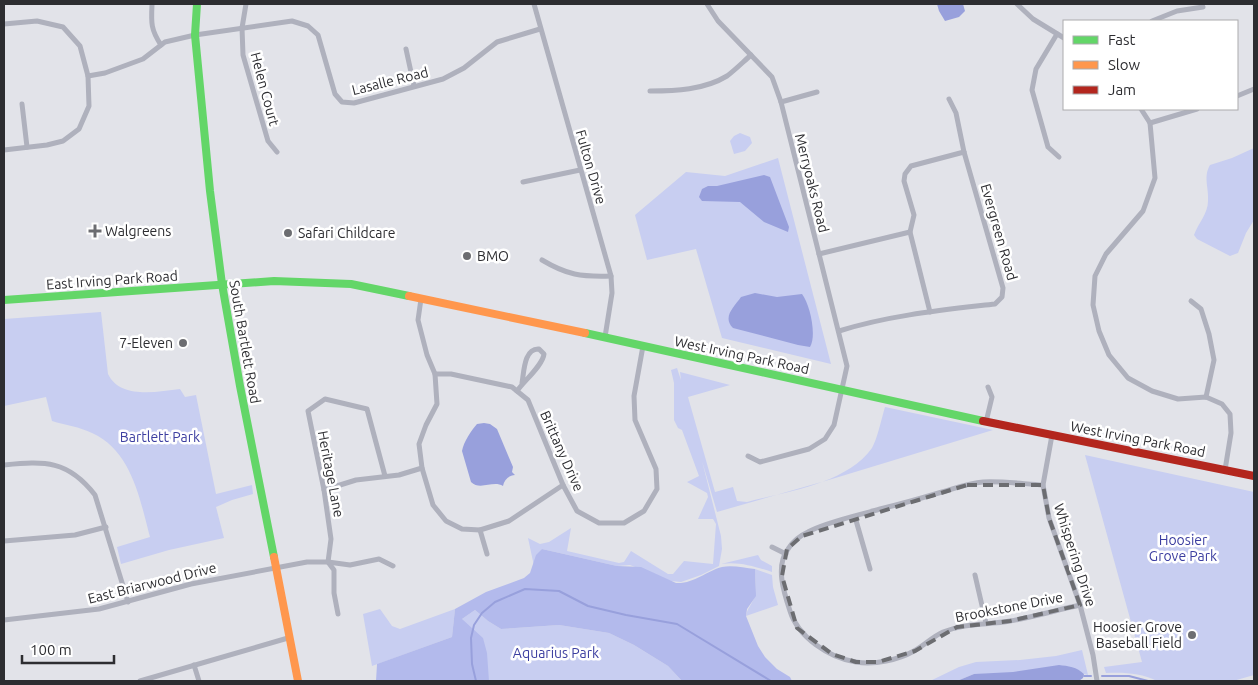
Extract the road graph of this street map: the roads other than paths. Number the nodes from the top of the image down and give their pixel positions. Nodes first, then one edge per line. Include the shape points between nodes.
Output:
1 (197, 4) edge
2 (246, 4) edge
3 (534, 4) edge
4 (706, 4) edge
5 (1017, 4) edge
6 (1203, 7) dead end
7 (145, 11) dead end
8 (1154, 20) edge
9 (4, 24) edge
10 (145, 28) dead end
11 (242, 28) junction
12 (152, 29) junction
13 (540, 29) junction
14 (1057, 34) junction
15 (194, 35) junction
16 (1063, 37) edge
17 (162, 45) junction
18 (406, 49) dead end
19 (751, 56) junction
20 (88, 76) junction
21 (414, 86) junction
22 (1254, 89) edge
23 (650, 91) dead end
24 (817, 92) dead end
25 (1238, 96) edge
26 (949, 100) dead end
27 (780, 102) junction
28 (22, 104) dead end
29 (1142, 110) edge
30 (1194, 110) edge
31 (1150, 123) junction
32 (27, 147) junction
33 (4, 150) edge
34 (277, 152) dead end
35 (964, 152) junction
36 (1059, 157) dead end
37 (580, 170) junction
38 (523, 182) dead end
39 (910, 232) junction
40 (819, 254) junction
41 (542, 260) dead end
42 (611, 276) junction
43 (222, 284) junction
44 (421, 299) junction
45 (4, 300) edge
46 (1191, 301) dead end
47 (930, 312) junction
48 (839, 331) junction
49 (605, 337) junction
50 (643, 346) junction
51 (435, 374) junction
52 (522, 383) junction
53 (988, 387) dead end
54 (843, 390) junction
55 (517, 391) junction
56 (1206, 397) junction
57 (986, 422) junction
58 (1052, 435) junction
59 (748, 456) dead end
60 (4, 465) edge
61 (422, 468) junction
62 (1225, 470) junction
63 (384, 476) junction
64 (1254, 476) edge
65 (563, 485) junction
66 (1044, 485) junction
67 (324, 490) junction
68 (855, 516) junction
69 (106, 527) junction
70 (480, 530) junction
71 (4, 541) edge
72 (772, 547) dead end
73 (486, 554) dead end
74 (786, 554) junction
75 (328, 562) junction
76 (393, 566) dead end
77 (276, 567) junction
78 (870, 569) dead end
79 (974, 574) dead end
80 (128, 602) junction
81 (1080, 605) junction
82 (338, 614) dead end
83 (4, 620) edge
84 (986, 623) junction
85 (288, 638) junction
86 (194, 666) junction
87 (140, 681) edge
88 (199, 681) edge
89 (298, 681) edge
90 (1096, 681) edge

1 - 15 main road, South Bartlett Road
2 - 11 street, Helen Court
3 - 13 street, Fulton Drive
4 - 19 street, Merryoaks Road
5 - 14 street
6 - 8 street via 1177,11
7 - 12 street via 152,8
9 - 20 street via 37,21 63,27 80,46
10 - 12 street
11 - 15 street, Lasalle Road
11 - 21 street, Lasalle Road via 292,21 308,26 318,35 335,94 342,102 354,103
11 - 34 street, Helen Court via 243,55 268,141
12 - 17 street
13 - 21 street, Lasalle Road via 497,42 464,68 443,79
13 - 37 street, Fulton Drive
14 - 16 street
14 - 36 street via 1036,69 1032,90 1048,147
15 - 17 street, Lasalle Road
15 - 43 main road, South Bartlett Road
17 - 20 street, Lasalle Road via 143,59 106,74
18 - 21 street
19 - 23 street via 726,76 698,87
19 - 27 street, Merryoaks Road via 772,77
20 - 32 street via 89,106 79,129 63,141
22 - 25 street
24 - 27 street
26 - 35 street, Evergreen Road via 956,113
27 - 40 street, Merryoaks Road
28 - 32 street
29 - 31 street
30 - 31 street
31 - 56 street via 1155,178 1143,211 1106,254 1095,276 1093,305 1109,355 1128,378 1152,391 1178,399
32 - 33 street
35 - 39 street via 911,166 905,174 914,215
35 - 47 street, Evergreen Road via 1004,288 1002,297 995,304
37 - 38 street
37 - 42 street, Fulton Drive
39 - 40 street
39 - 47 street
40 - 48 street, Merryoaks Road
41 - 42 street via 566,273
42 - 49 street, Fulton Drive via 612,293
43 - 44 main road, West Irving Park Road via 274,281 351,284
43 - 45 main road, East Irving Park Road
43 - 77 main road, South Bartlett Road
44 - 49 main road, West Irving Park Road
44 - 51 street via 418,320
46 - 56 street via 1201,309 1214,360
47 - 48 street, Evergreen Road
48 - 54 street, Merryoaks Road via 847,366
49 - 50 main road, West Irving Park Road
50 - 54 main road, West Irving Park Road
50 - 65 street, Brittany Drive via 634,412 656,469 657,489 651,500 644,511 624,523 599,523 578,511
51 - 55 street via 451,374 512,387
51 - 61 street via 437,404 419,444
52 - 52 street via 544,357 539,349 528,354
52 - 55 street
53 - 57 street via 992,397
54 - 57 main road, West Irving Park Road
54 - 59 street, Merryoaks Road via 834,425 825,439 809,449 760,462
55 - 65 street, Brittany Drive via 528,400
56 - 62 street via 1222,404 1230,414 1231,433
57 - 58 main road, West Irving Park Road
58 - 62 main road, West Irving Park Road
58 - 66 street, Whispering Drive
60 - 69 street via 42,463 62,466 82,480 95,495
61 - 63 street
61 - 70 street via 433,505 446,521 462,529
62 - 64 main road, West Irving Park Road
63 - 67 street
63 - 67 street, Heritage Lane via 367,409 325,399 308,411
65 - 70 street via 509,521
66 - 68 street via 975,484
66 - 81 street, Whispering Drive via 1049,518
67 - 75 street, Heritage Lane via 331,539
68 - 74 street via 808,531 787,549
68 - 78 street
69 - 71 street via 75,535
69 - 80 street
70 - 73 street
72 - 74 street
74 - 84 street, Brookstone Drive via 782,576 787,603 797,628 810,640 843,658 856,662 888,660 915,651 934,637 957,627
75 - 76 street, East Briarwood Drive via 350,565 379,559
75 - 77 street, East Briarwood Drive
75 - 82 street via 334,570
77 - 80 street, East Briarwood Drive via 191,584
77 - 85 main road, South Bartlett Road
79 - 84 street
80 - 83 street, East Briarwood Drive via 87,611
81 - 84 street, Brookstone Drive via 1023,619
81 - 90 street, Whispering Drive
85 - 86 street
85 - 89 main road, South Bartlett Road
86 - 87 street
86 - 88 street

